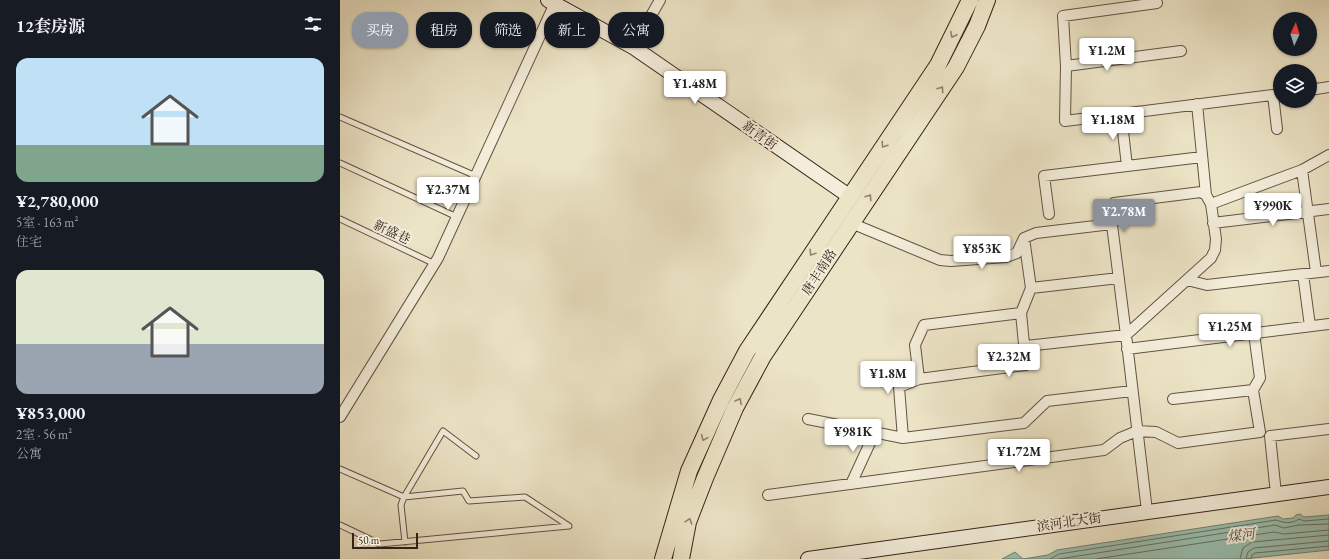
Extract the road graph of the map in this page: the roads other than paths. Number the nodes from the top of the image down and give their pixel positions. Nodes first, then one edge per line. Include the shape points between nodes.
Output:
1 (660, 0) edge
2 (970, 0) edge
3 (987, 0) edge
4 (552, 2) edge
5 (1157, 3) dead end
6 (653, 12) edge
7 (608, 33) edge
8 (635, 48) edge
9 (1181, 51) dead end
10 (1066, 66) junction
11 (1329, 87) edge
12 (1317, 89) edge
13 (1273, 94) edge
14 (1196, 104) junction
15 (1277, 108) edge
16 (1121, 114) junction
17 (340, 117) edge
18 (1277, 129) dead end
19 (1329, 155) edge
20 (1202, 157) junction
21 (340, 163) edge
22 (1127, 166) junction
23 (1302, 170) junction
24 (476, 176) junction
25 (849, 196) junction
26 (1209, 200) junction
27 (1329, 209) edge
28 (1309, 212) junction
29 (1049, 214) dead end
30 (457, 217) junction
31 (340, 219) edge
32 (851, 223) junction
33 (1213, 223) junction
34 (1112, 224) junction
35 (1024, 238) junction
36 (435, 264) junction
37 (1329, 271) edge
38 (1316, 272) junction
39 (1303, 274) junction
40 (1119, 278) junction
41 (1187, 280) junction
42 (1031, 288) junction
43 (1021, 313) junction
44 (1329, 324) edge
45 (1310, 326) junction
46 (1254, 333) junction
47 (1126, 335) junction
48 (1026, 346) junction
49 (1128, 350) junction
50 (919, 379) junction
51 (1253, 390) junction
52 (1132, 391) junction
53 (1173, 399) dead end
54 (340, 417) edge
55 (808, 419) dead end
56 (1329, 429) edge
57 (1137, 431) junction
58 (874, 432) junction
59 (903, 438) junction
60 (476, 456) dead end
61 (340, 469) edge
62 (851, 484) junction
63 (1329, 487) edge
64 (1276, 494) junction
65 (768, 495) dead end
66 (404, 497) junction
67 (1147, 511) junction
68 (340, 525) edge
69 (405, 542) junction
70 (663, 559) edge
71 (681, 559) edge
72 (808, 559) edge

1 - 6 street
2 -> 25 main road, 唐丰南路 via 938,65
32 -> 3 main road, 唐丰南路 via 956,67
4 - 7 main road, 新青街
4 - 24 street
5 - 10 street via 1063,16
8 - 25 main road, 新青街
9 - 10 street
10 - 16 street via 1065,121
11 - 12 street
13 - 14 street
14 - 16 street
14 - 20 street
15 - 18 street
16 - 22 street
17 - 24 lane
19 - 23 street
20 - 22 street
20 - 26 street
21 - 30 lane
22 - 29 street via 1044,176
23 - 26 street
23 - 28 street
24 - 30 street
25 -> 70 main road, 唐丰南路 via 747,351 721,400 689,471
26 - 33 street
26 - 34 street via 1201,192 1114,204 1110,209
27 - 28 street
28 - 33 street
28 - 38 street
30 - 36 street
31 - 36 lane, 新盛巷
32 - 35 street via 932,257 951,261 1006,257 1017,253
71 -> 32 main road, 唐丰南路 via 688,522 735,408 763,356
33 - 41 street via 1216,250
34 - 35 street via 1036,233
34 - 40 street
35 - 42 street
36 - 54 street
37 - 38 street
38 - 39 street
39 - 41 street via 1207,285
39 - 45 street
40 - 42 street
40 - 47 street
41 - 47 street
42 - 43 street
43 - 48 street
43 - 50 street via 924,325 915,345
44 - 45 street
45 - 46 street
46 - 49 street
46 - 51 street via 1260,378
47 - 48 street
47 - 49 street
48 - 50 street via 1026,365
49 - 52 street
50 - 59 street via 899,387
51 - 53 street
51 - 57 street via 1260,432 1178,443 1156,432
52 - 57 street
52 - 59 street via 1046,401 1024,424
55 - 58 street
56 - 64 street via 1270,436
57 - 62 street via 1120,438 1104,450
57 - 67 street
58 - 59 street
58 - 62 street
60 - 66 lane via 443,431
61 - 66 lane
62 - 65 street
63 - 64 main road, 滨河北大街
64 - 67 main road, 滨河北大街
66 - 69 lane via 401,506
66 - 69 lane via 463,491 469,501 525,497 569,526
67 - 72 main road, 滨河北大街
68 - 69 lane via 380,544

